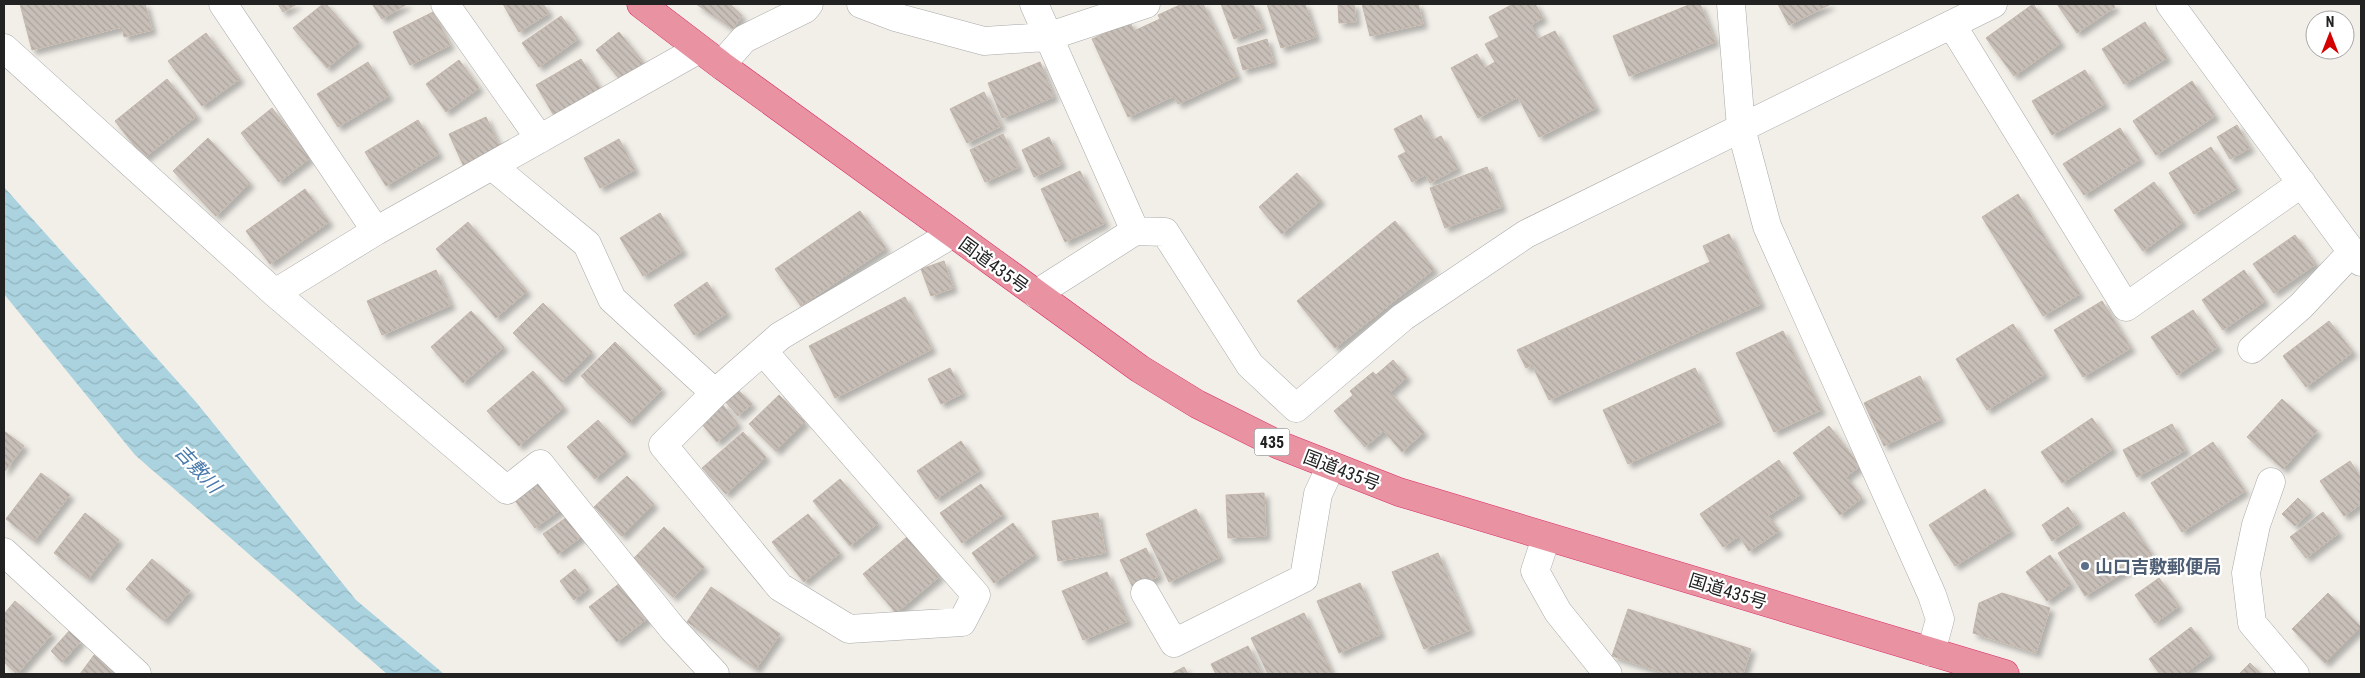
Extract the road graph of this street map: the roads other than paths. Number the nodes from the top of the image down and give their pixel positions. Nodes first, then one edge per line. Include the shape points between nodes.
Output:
1 (223, 4) edge
2 (445, 4) edge
3 (641, 4) edge
4 (809, 4) edge
5 (861, 4) edge
6 (1034, 4) edge
7 (1146, 4) edge
8 (1731, 4) edge
9 (1993, 4) edge
10 (2170, 4) edge
11 (1952, 25) junction
12 (1047, 37) junction
13 (4, 48) edge
14 (699, 48) junction
15 (721, 65) junction
16 (1742, 128) junction
17 (540, 139) junction
18 (492, 166) junction
19 (2302, 182) junction
20 (376, 231) junction
21 (1135, 231) junction
22 (952, 234) junction
23 (2357, 257) edge
24 (276, 293) junction
25 (1036, 294) junction
26 (2252, 349) dead end
27 (763, 350) junction
28 (715, 392) junction
29 (1331, 466) junction
30 (2271, 482) dead end
31 (1546, 538) junction
32 (4, 552) edge
33 (1145, 593) dead end
34 (1931, 652) junction
35 (138, 674) edge
36 (715, 674) edge
37 (1608, 674) edge
38 (2005, 674) edge
39 (2295, 674) edge

1 - 20 street
2 - 17 street
3 - 14 highway, 国道435号 / 435
4 - 15 street via 744,40
5 - 12 street via 984,41
6 - 12 street
7 - 12 street
8 - 16 street
9 - 11 street
10 - 19 street
11 - 16 street
11 - 19 street via 2126,307
12 - 21 street
13 - 24 street
14 - 15 highway, 国道435号 / 435
14 - 17 street
15 - 22 highway, 国道435号 / 435
16 - 21 street via 1526,234 1403,317 1296,408 1250,365 1165,232
16 - 34 street via 1767,226 1932,595 1940,619
17 - 18 street
18 - 20 street
18 - 28 street via 587,244 612,299
19 - 23 street
20 - 24 street
21 - 25 street
22 - 25 highway, 国道435号 / 435
22 - 27 street via 780,336
23 - 26 street
24 - 36 street via 507,490 540,464 673,629
25 - 29 highway, 国道435号 / 435 via 1140,369 1198,404 1279,445
27 - 28 street
27 - 28 street via 976,595 962,622 849,629 780,587 663,445
29 - 31 highway, 国道435号 / 435 via 1399,492
29 - 33 street via 1318,494 1304,578 1174,643
30 - 39 street via 2256,525 2246,573 2252,623
31 - 34 highway, 国道435号 / 435
31 - 37 street via 1535,571 1558,612
32 - 35 street
34 - 38 highway, 国道435号 / 435

